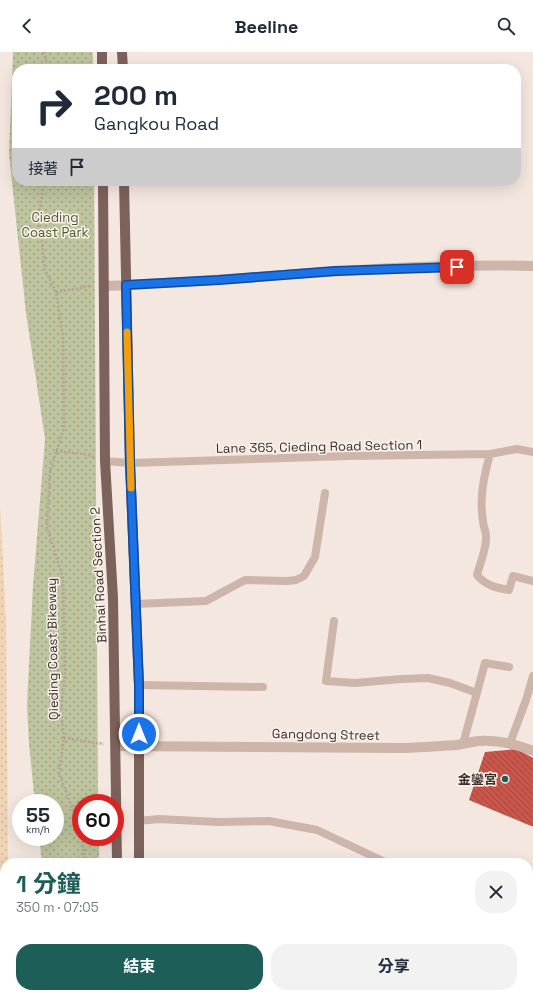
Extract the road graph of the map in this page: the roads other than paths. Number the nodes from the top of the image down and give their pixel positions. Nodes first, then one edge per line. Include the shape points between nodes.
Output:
1 (102, 52) edge
2 (122, 52) edge
3 (102, 64) edge
4 (123, 64) edge
5 (103, 186) edge
6 (124, 186) edge
7 (533, 266) edge
8 (126, 285) junction
9 (104, 286) junction
10 (533, 452) edge
11 (490, 454) junction
12 (105, 461) junction
13 (130, 463) junction
14 (325, 493) dead end
15 (533, 581) edge
16 (136, 604) junction
17 (334, 621) dead end
18 (509, 667) dead end
19 (533, 676) edge
20 (139, 685) junction
21 (263, 687) dead end
22 (477, 693) junction
23 (510, 743) junction
24 (463, 744) junction
25 (116, 746) junction
26 (139, 746) junction
27 (533, 751) edge
28 (139, 821) junction
29 (117, 858) edge
30 (139, 858) edge
31 (377, 858) edge

1 - 3 main road
2 - 4 main road
5 - 9 main road, Binhai Road Section 2
6 - 8 main road
7 - 8 street via 335,271
8 - 9 street
8 - 13 main road
9 - 12 main road, Binhai Road Section 2
10 - 11 lane, Lane 365, Cieding Road Section 1 via 516,449
11 - 13 lane, Lane 365, Cieding Road Section 1
11 - 15 lane via 482,495 482,520 486,536 477,575 496,588 509,590 513,576
12 - 13 lane, Lane 365, Cieding Road Section 1
12 - 25 main road, Binhai Road Section 2 via 113,598
13 - 16 main road
14 - 16 lane via 315,557 304,576 287,581 245,580 206,601
16 - 20 main road
17 - 22 lane via 326,681 355,683 428,678 450,682
18 - 22 lane via 485,662
19 - 23 lane
20 - 21 lane
20 - 26 main road
22 - 24 lane
23 - 24 street, Gangdong Street via 479,741
23 - 27 street, Gangdong Street
24 - 26 street, Gangdong Street via 420,748
25 - 26 street, Gangdong Street
25 - 29 main road, Binhai Road Section 2
26 - 28 main road
28 - 30 main road
28 - 31 lane via 269,821 317,830

